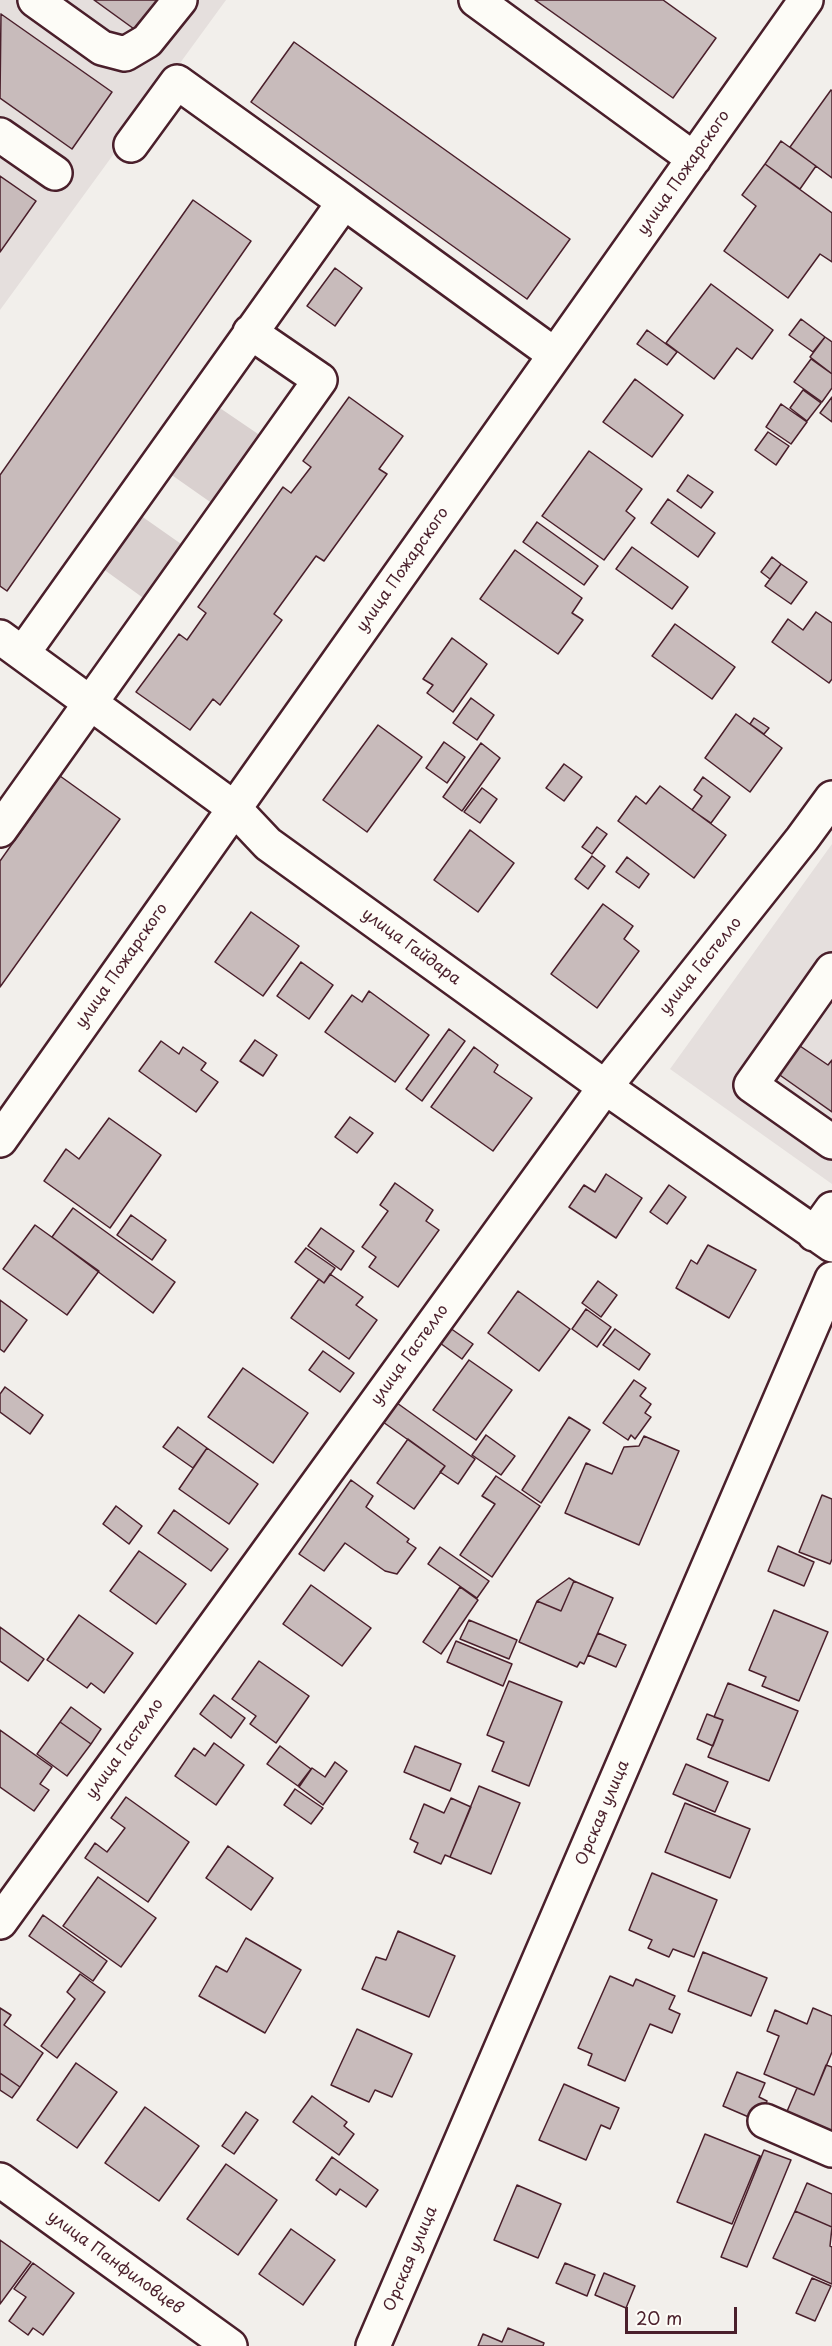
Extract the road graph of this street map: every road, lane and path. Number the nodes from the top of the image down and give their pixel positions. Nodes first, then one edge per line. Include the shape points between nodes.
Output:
1 (34, 0) edge
2 (180, 0) edge
3 (476, 0) edge
4 (806, 0) edge
5 (0, 135) edge
6 (131, 145) dead end
7 (694, 159) junction
8 (55, 174) dead end
9 (344, 202) junction
10 (250, 332) junction
11 (555, 355) junction
12 (11, 645) edge
13 (91, 703) junction
14 (832, 798) edge
15 (234, 808) junction
16 (0, 830) edge
17 (832, 970) edge
18 (605, 1087) junction
19 (0, 1140) edge
20 (832, 1142) edge
21 (826, 1229) edge
22 (832, 1279) edge
23 (0, 1922) edge
24 (765, 2121) dead end
25 (832, 2151) edge
26 (0, 2181) edge
27 (230, 2346) edge
28 (373, 2346) edge

1 - 2 street via 102,48 125,54 147,41
3 - 7 street
4 - 7 street, улица Пожарского
5 - 8 street
6 - 9 street via 177,82
7 - 11 street, улица Пожарского
9 - 10 street
9 - 11 street
10 - 12 street
10 - 13 street via 320,380
11 - 15 street, улица Пожарского
12 - 13 street, улица Гайдара
13 - 15 street, улица Гайдара
13 - 16 street
14 - 18 street, улица Гастелло
15 - 18 street, улица Гайдара via 268,844
15 - 19 street, улица Пожарского
17 - 20 street via 751,1085
18 - 21 street, улица Гайдара
18 - 23 street, улица Гастелло
22 - 28 street, Орская улица
24 - 25 street
26 - 27 street, улица Панфиловцев

